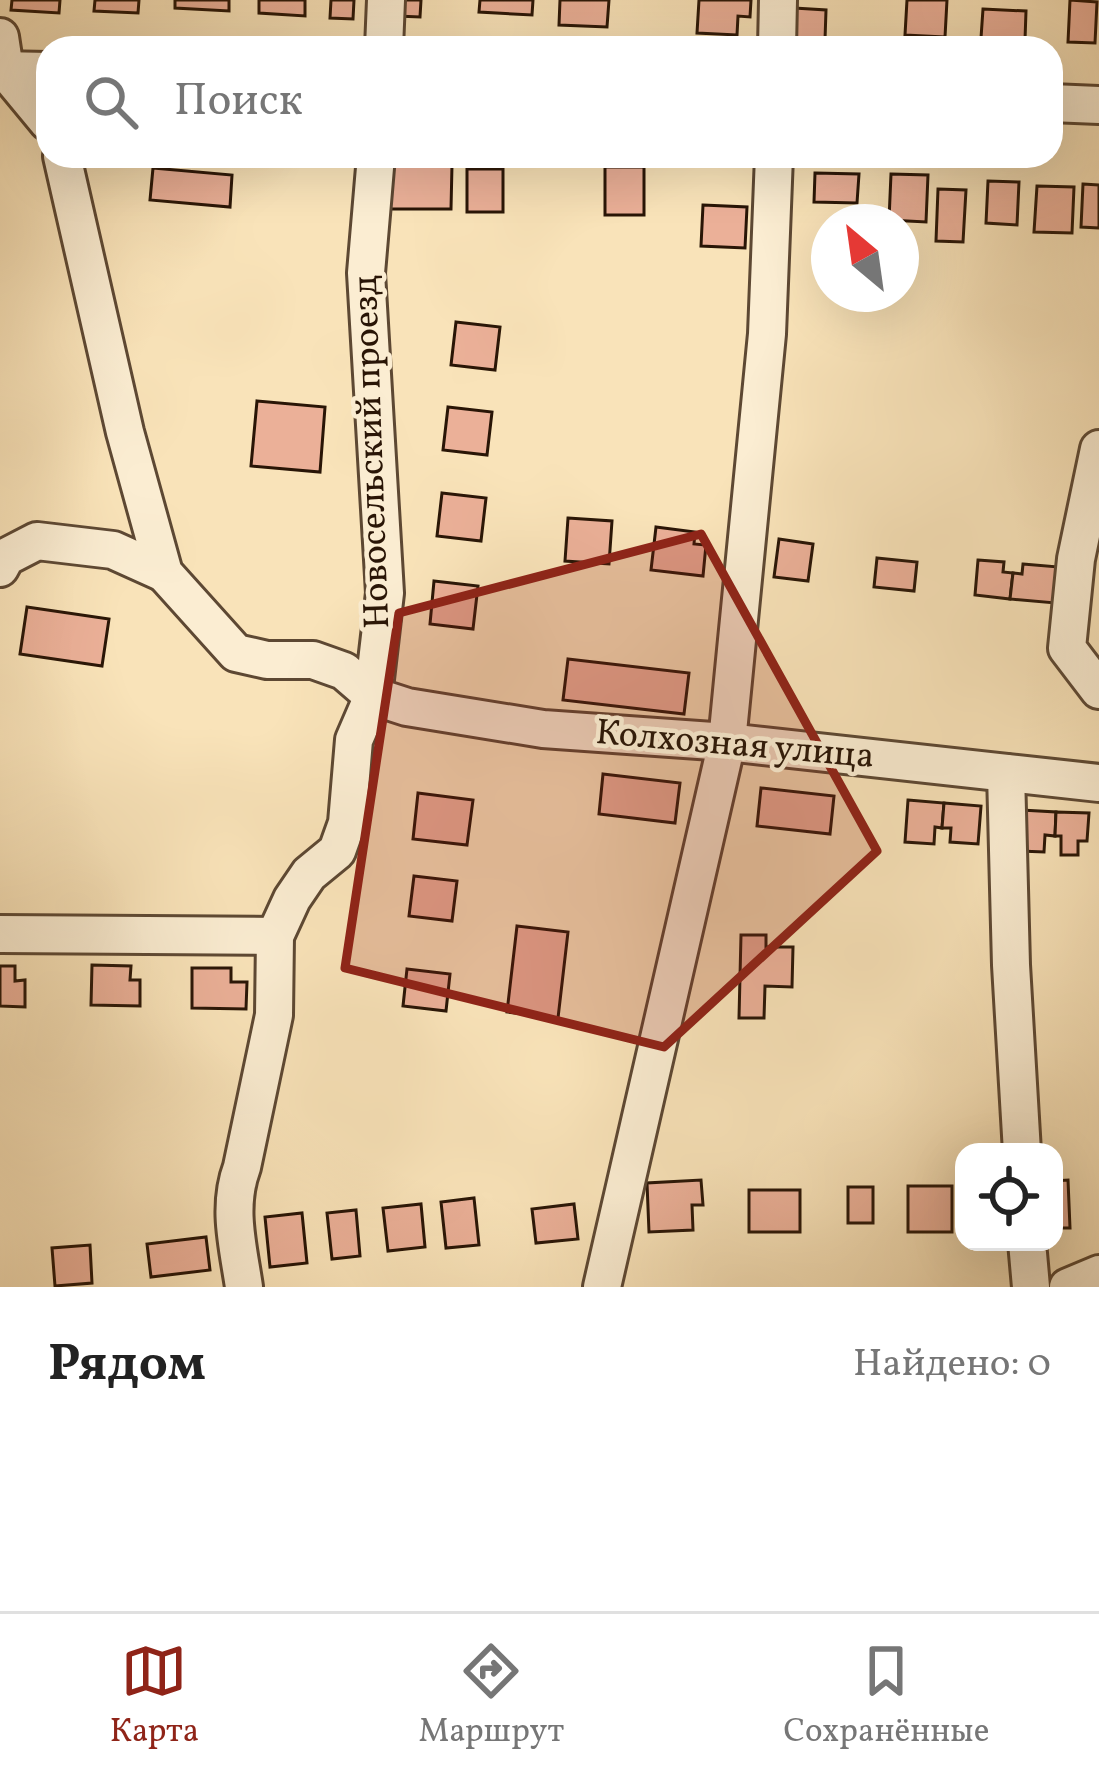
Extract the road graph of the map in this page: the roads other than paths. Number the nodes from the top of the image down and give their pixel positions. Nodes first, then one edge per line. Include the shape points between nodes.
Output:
1 (386, 0) edge
2 (778, 0) edge
3 (384, 36) edge
4 (777, 36) edge
5 (2, 59) edge
6 (36, 68) edge
7 (1063, 104) edge
8 (1099, 105) edge
9 (36, 106) edge
10 (65, 168) edge
11 (375, 168) edge
12 (774, 168) edge
13 (1099, 449) edge
14 (0, 568) edge
15 (164, 573) junction
16 (1099, 690) edge
17 (373, 696) junction
18 (727, 742) junction
19 (1006, 772) junction
20 (1099, 783) edge
21 (0, 934) edge
22 (275, 936) junction
23 (1021, 1143) edge
24 (1028, 1251) edge
25 (1099, 1274) edge
26 (244, 1287) edge
27 (602, 1287) edge
28 (1030, 1287) edge
29 (1068, 1287) edge

1 - 3 street
2 - 4 street
5 - 6 street
5 - 9 street
7 - 8 street
10 - 15 street
11 - 17 street, Новосельский проезд via 366,273 385,593
12 - 18 street via 767,334
13 - 16 street via 1067,648
14 - 15 street via 38,541 113,550
15 - 17 street, Колхозная улица via 236,653 313,660 344,671
17 - 18 street, Колхозная улица via 543,729
17 - 22 street, Новосельский проезд via 354,740 337,851 309,874
18 - 19 street, Колхозная улица
18 - 27 street
19 - 20 street, Колхозная улица
19 - 23 street
21 - 22 street
22 - 26 street via 274,1015 232,1207
24 - 28 street
25 - 29 street

